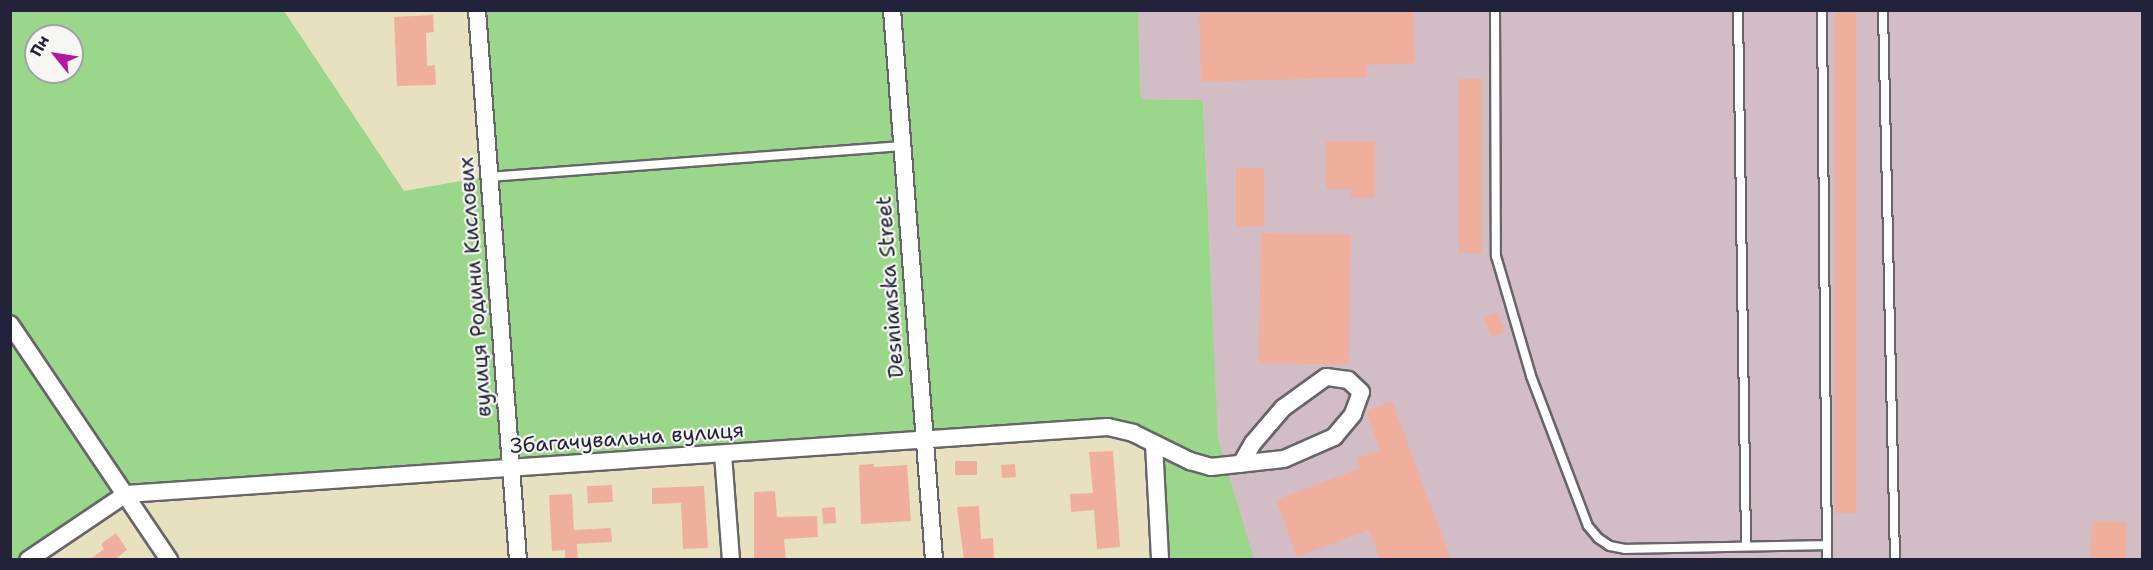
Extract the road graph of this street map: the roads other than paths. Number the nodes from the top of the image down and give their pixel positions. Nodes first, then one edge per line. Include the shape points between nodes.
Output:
1 (477, 10) edge
2 (892, 10) edge
3 (1495, 10) edge
4 (1738, 10) edge
5 (1822, 10) edge
6 (1883, 10) edge
7 (902, 146) junction
8 (489, 177) junction
9 (10, 324) edge
10 (925, 440) junction
11 (1154, 444) junction
12 (723, 454) junction
13 (1241, 464) junction
14 (511, 468) junction
15 (126, 494) junction
16 (1827, 545) junction
17 (1746, 546) junction
18 (28, 560) edge
19 (169, 560) edge
20 (518, 560) edge
21 (730, 560) edge
22 (934, 560) edge
23 (1160, 560) edge
24 (1827, 560) edge
25 (1895, 560) edge

1 - 8 street, вулиця Родини Кислових
2 - 7 street, Desnianska Street
3 - 17 lane via 1496,256 1531,376 1588,526 1610,546 1625,549
4 - 17 lane
5 - 16 lane
6 - 25 lane
7 - 8 lane
7 - 10 street, Desnianska Street
8 - 14 street, вулиця Родини Кислових
9 - 15 street
10 - 11 street, Збагачувальна вулиця via 1108,427
10 - 12 street, Збагачувальна вулиця
10 - 22 street, Desnianska Street
11 - 13 street, Збагачувальна вулиця via 1211,467
11 - 23 street
12 - 14 street, Збагачувальна вулиця
12 - 21 street
13 - 13 street, Збагачувальна вулиця via 1284,459 1334,437 1353,414 1361,392 1348,380 1326,377 1283,408
14 - 15 street, Збагачувальна вулиця
14 - 20 street, вулиця Родини Кислових
15 - 18 street
15 - 19 street
16 - 17 lane
16 - 24 lane

